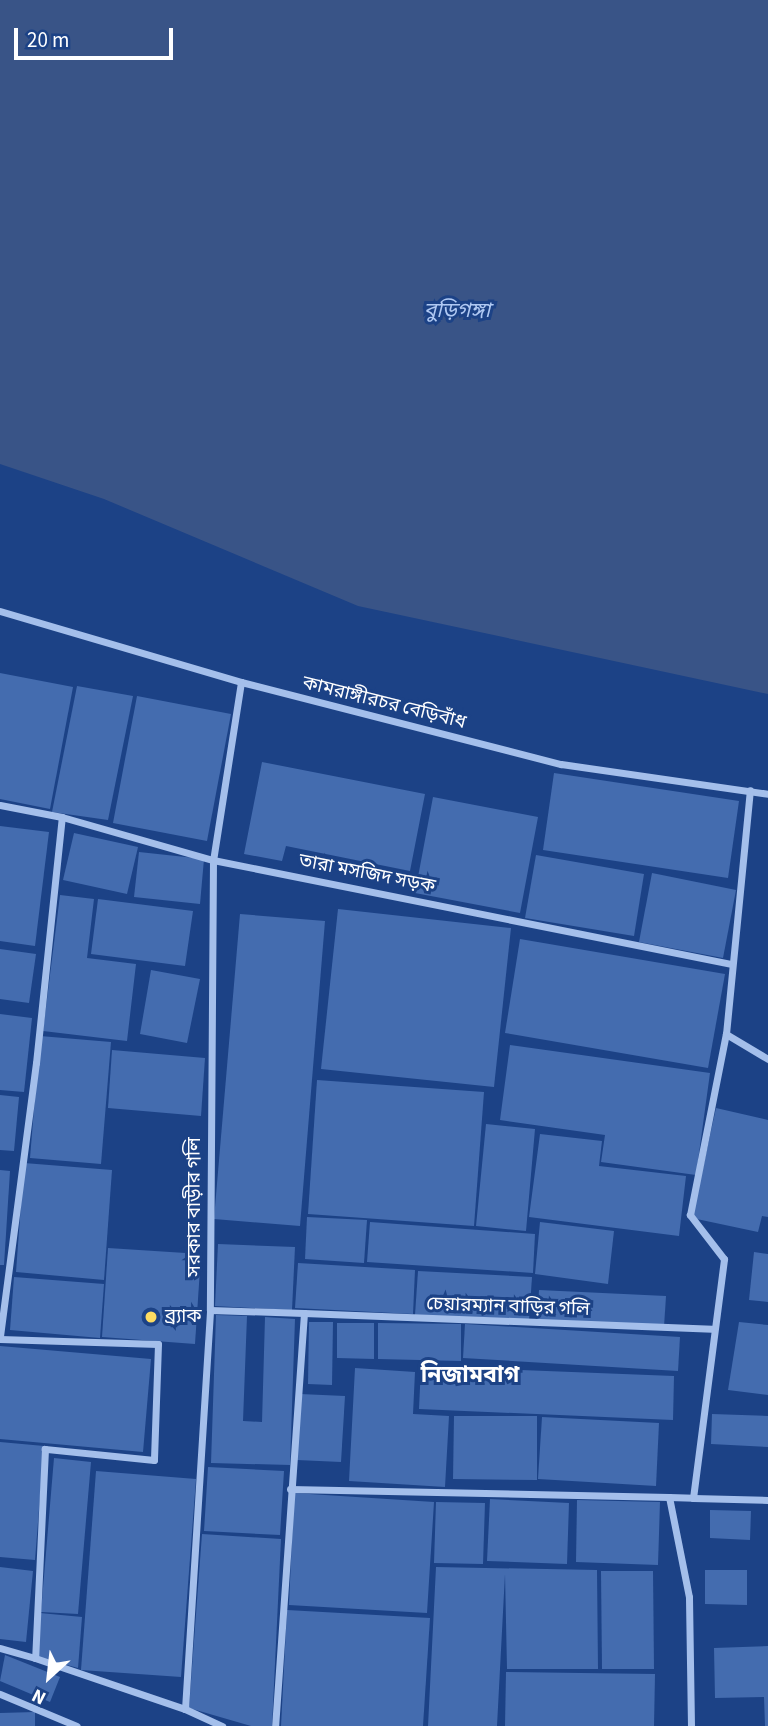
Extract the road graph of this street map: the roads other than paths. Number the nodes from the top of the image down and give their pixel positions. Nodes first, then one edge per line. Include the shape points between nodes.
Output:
1 (0, 611) edge
2 (241, 682) junction
3 (750, 790) junction
4 (768, 794) edge
5 (0, 805) edge
6 (62, 817) junction
7 (213, 860) junction
8 (731, 964) junction
9 (726, 1034) junction
10 (768, 1059) edge
11 (210, 1310) junction
12 (304, 1312) junction
13 (712, 1329) junction
14 (0, 1338) edge
15 (290, 1489) junction
16 (669, 1497) junction
17 (693, 1498) junction
18 (768, 1500) edge
19 (0, 1648) edge
20 (35, 1658) junction
21 (0, 1693) edge
22 (185, 1709) junction
23 (61, 1723) edge
24 (77, 1726) edge
25 (222, 1726) edge
26 (275, 1726) edge
27 (691, 1726) edge

1 - 2 street, কামরাঙ্গীরচর বেড়িবাঁধ
2 - 3 street, কামরাঙ্গীরচর বেড়িবাঁধ via 561,764
2 - 7 street, সরকার বাড়ীর গলি
3 - 4 street, কামরাঙ্গীরচর বেড়িবাঁধ
3 - 8 street
5 - 6 street, তারা মসজিদ সড়ক
6 - 7 street, তারা মসজিদ সড়ক
6 - 14 street
7 - 8 street, তারা মসজিদ সড়ক
7 - 11 street, সরকার বাড়ীর গলি
8 - 9 street
9 - 10 street
9 - 13 street via 690,1215 724,1259
11 - 12 street
11 - 22 street, সরকার বাড়ীর গলি
12 - 13 street, চেয়ারম্যান বাড়ির গলি
12 - 15 street
13 - 17 street
14 - 20 street via 158,1344 154,1460 45,1449
15 - 16 street
15 - 26 street
16 - 17 street
16 - 27 street via 690,1597
17 - 18 street
19 - 20 street
20 - 22 street
21 - 23 street
22 - 25 street
23 - 24 street

